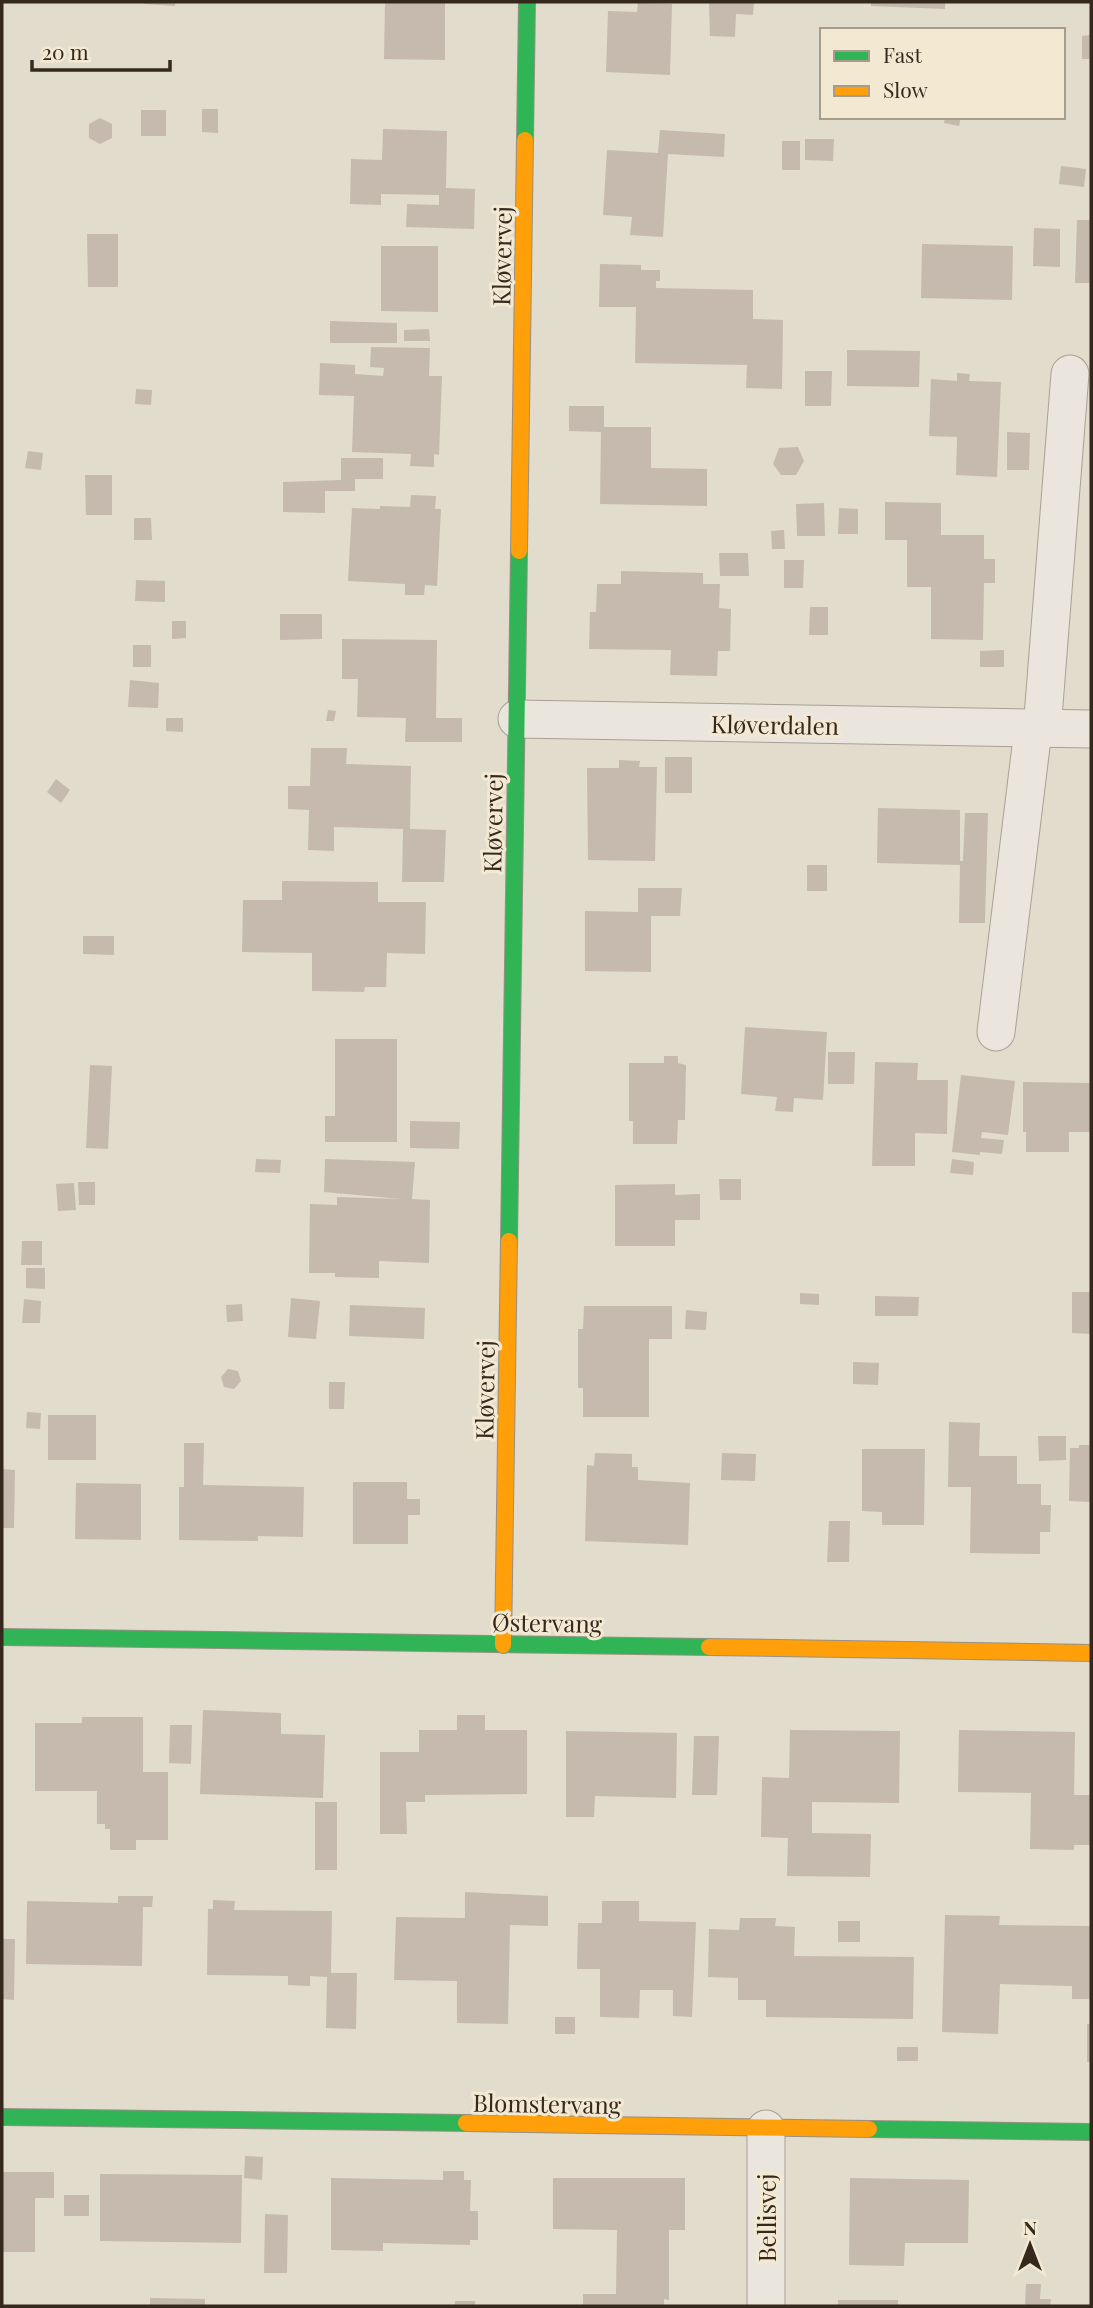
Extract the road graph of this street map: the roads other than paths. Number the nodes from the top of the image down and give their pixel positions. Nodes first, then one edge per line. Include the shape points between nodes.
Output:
1 (527, 2) edge
2 (1070, 374) dead end
3 (517, 719) junction
4 (1091, 729) edge
5 (1038, 730) junction
6 (996, 1032) dead end
7 (2, 1637) edge
8 (503, 1644) junction
9 (1091, 1653) edge
10 (2, 2117) edge
11 (766, 2129) junction
12 (1091, 2132) edge
13 (766, 2306) edge

1 - 3 street, Kløvervej
2 - 5 street
3 - 5 street, Kløverdalen
3 - 8 street, Kløvervej
4 - 5 street, Kløverdalen
5 - 6 street
7 - 8 street, Østervang
8 - 9 street, Østervang
10 - 11 street, Blomstervang
11 - 12 street, Blomstervang
11 - 13 street, Bellisvej

